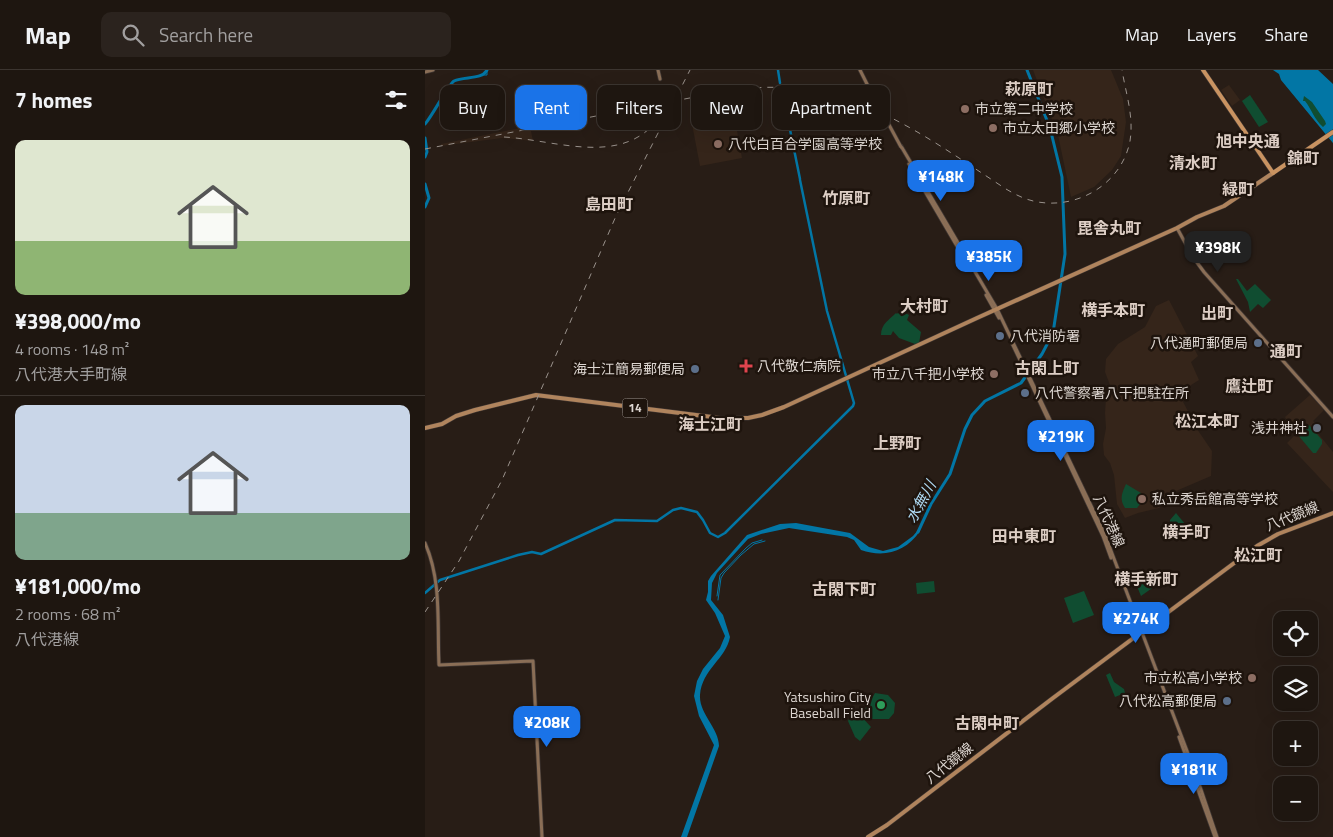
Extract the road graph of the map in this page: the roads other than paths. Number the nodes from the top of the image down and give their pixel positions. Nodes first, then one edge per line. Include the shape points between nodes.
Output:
1 (433, 70) edge
2 (658, 70) edge
3 (861, 70) edge
4 (1204, 70) edge
5 (425, 72) edge
6 (660, 79) dead end
7 (868, 83) junction
8 (1333, 132) edge
9 (1274, 172) junction
10 (1177, 228) junction
11 (996, 309) junction
12 (1333, 416) edge
13 (425, 428) edge
14 (1333, 512) edge
15 (425, 543) edge
16 (1141, 632) junction
17 (542, 837) edge
18 (868, 837) edge
19 (1216, 837) edge

1 - 5 main road
2 - 6 main road
3 - 7 main road, 八代港線
4 - 9 highway
7 - 11 main road, 八代港線, bridge
7 - 11 main road, 八代港線, bridge via 912,170
8 - 9 highway
9 - 10 main road, 14 via 1224,206
10 - 11 main road, 14
10 - 12 main road via 1198,264
11 - 13 main road, 14 via 761,416 721,418 535,396 475,410
11 - 16 main road, 八代港線 via 1103,536
14 - 16 main road, 八代鏡線 via 1264,541
15 - 17 main road via 436,584 439,665 533,661
16 - 18 main road, 八代鏡線
16 - 19 main road, 八代港線 via 1195,772

